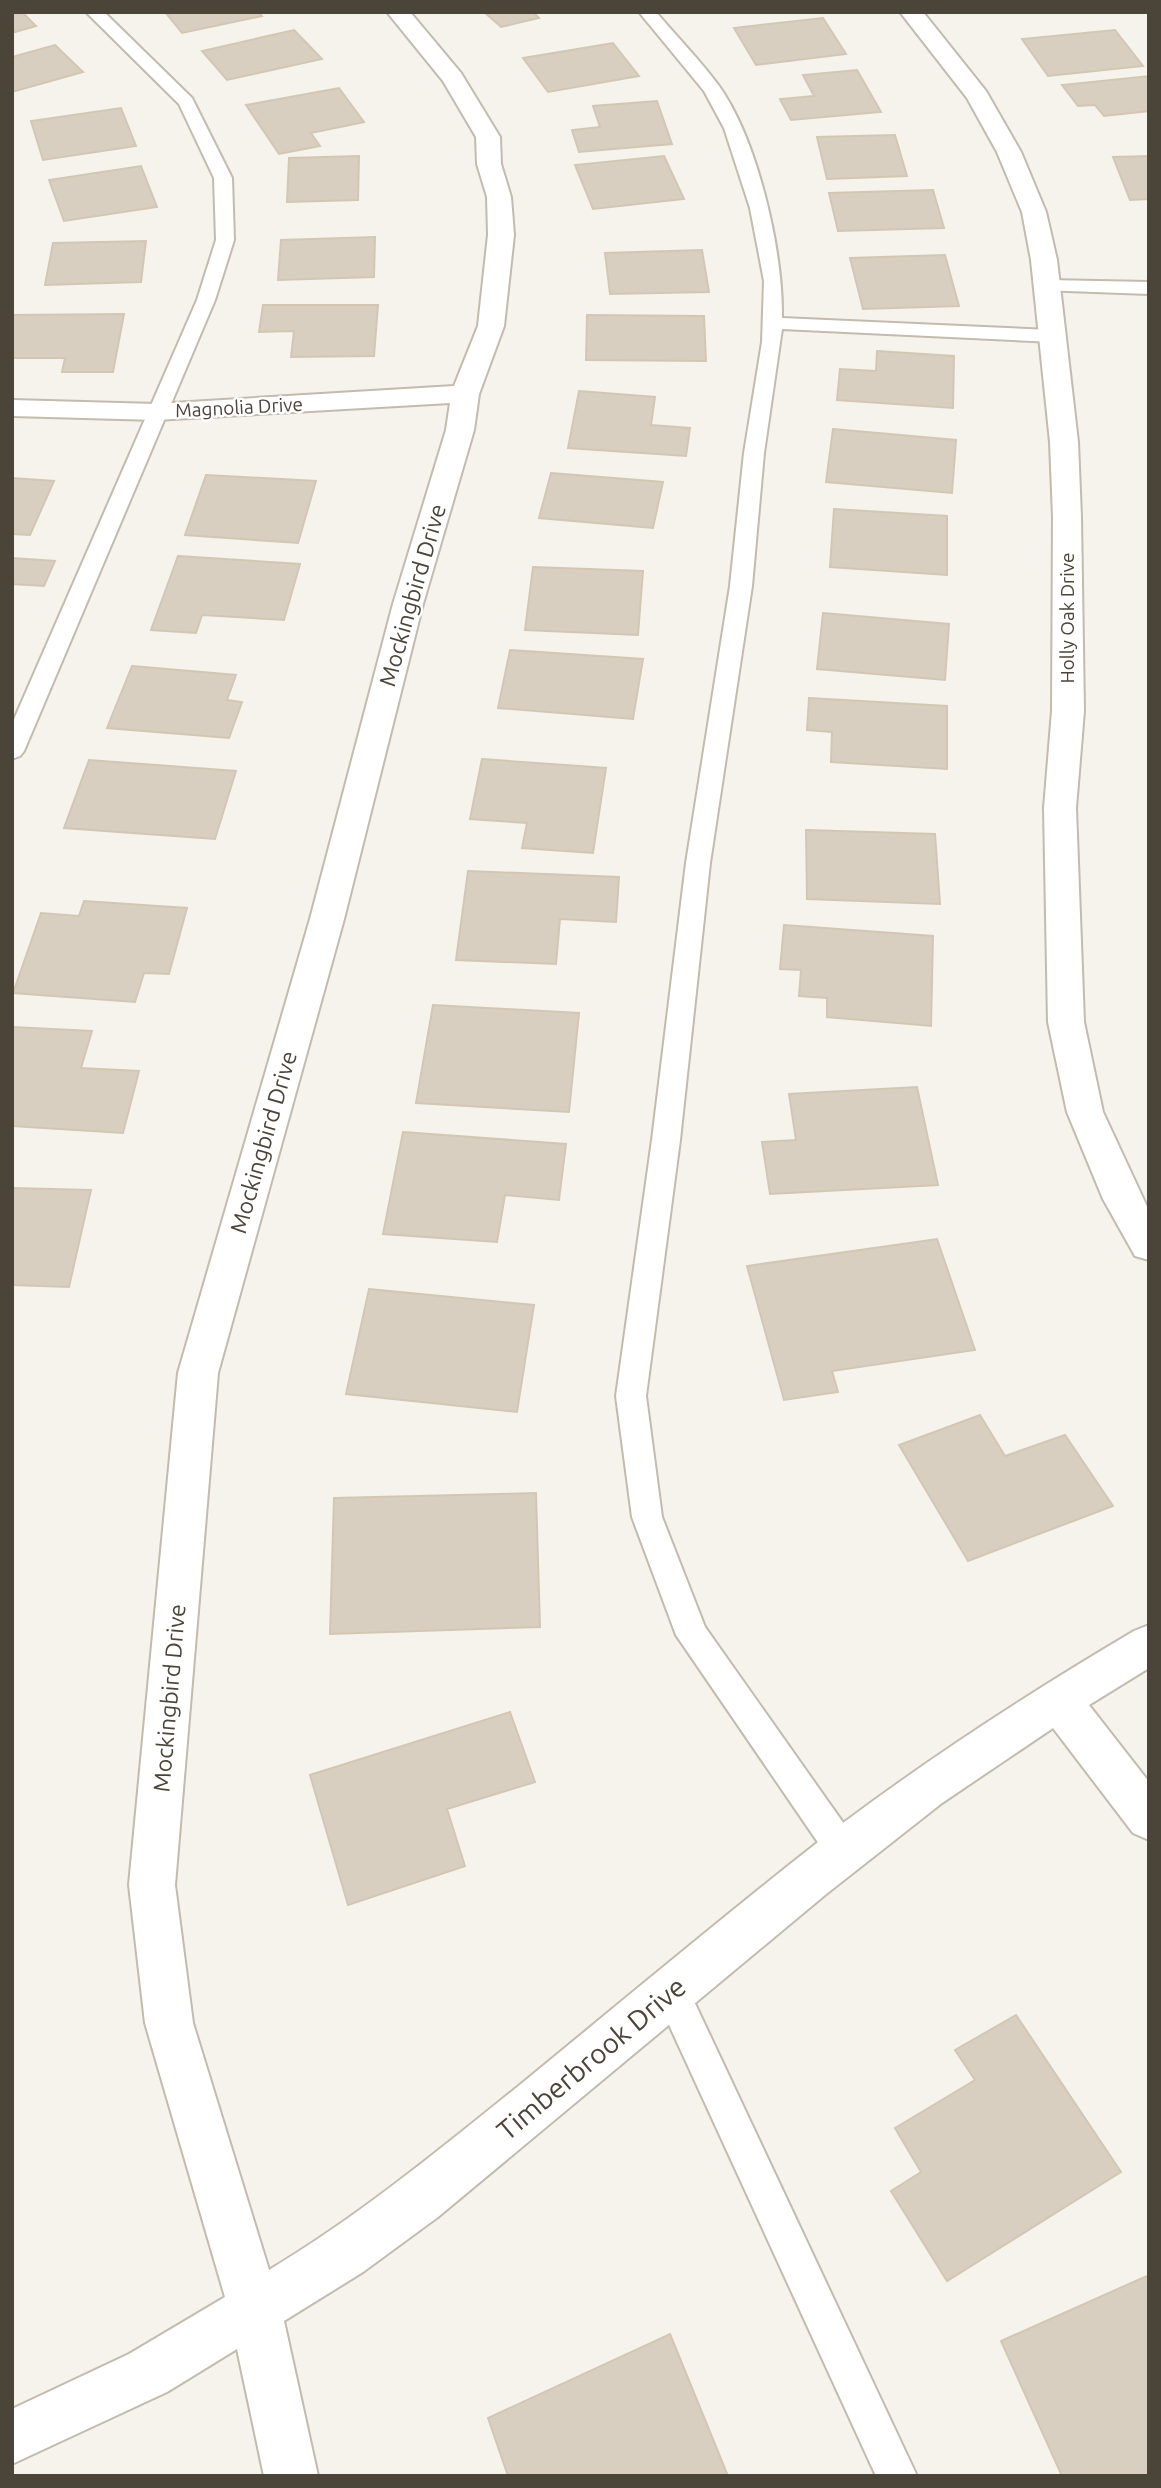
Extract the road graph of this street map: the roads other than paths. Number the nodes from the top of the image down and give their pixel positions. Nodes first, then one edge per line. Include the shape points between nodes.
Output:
1 (94, 12) edge
2 (398, 12) edge
3 (648, 12) edge
4 (911, 12) edge
5 (1047, 286) junction
6 (1149, 288) edge
7 (772, 323) junction
8 (1052, 336) junction
9 (465, 394) junction
10 (12, 408) edge
11 (156, 412) junction
12 (12, 751) edge
13 (1149, 1245) edge
14 (1149, 1645) edge
15 (1058, 1700) junction
16 (1149, 1818) edge
17 (844, 1852) junction
18 (672, 1992) junction
19 (256, 2310) junction
20 (12, 2437) edge
21 (291, 2476) edge
22 (897, 2476) edge

1 - 11 lane via 186,102 223,178 225,240 206,300
2 - 9 street, Mockingbird Drive via 453,78 488,137 489,164 499,197 501,235 491,326
3 - 7 lane via 712,89 733,128 759,208 773,281
4 - 5 street, Holly Oak Drive via 978,96 1009,152 1034,212
5 - 6 lane
5 - 8 street, Holly Oak Drive
7 - 8 lane
7 - 17 lane via 741,586 698,863 631,1396 648,1517 691,1635
8 - 13 street, Holly Oak Drive via 1068,517 1068,711 1060,808 1066,1021 1085,1112 1122,1199
9 - 11 street, Magnolia Drive
9 - 19 street, Mockingbird Drive via 460,430 408,604 323,932 198,1373 152,1885 169,2023
10 - 11 street, Magnolia Drive
11 - 12 lane
14 - 15 street, Timberbrook Drive
15 - 16 street
15 - 17 street, Timberbrook Drive via 926,1788
17 - 18 street, Timberbrook Drive
18 - 19 street, Timberbrook Drive via 420,2199 345,2254
18 - 22 lane
19 - 20 street, Timberbrook Drive via 148,2373
19 - 21 street, Mockingbird Drive

